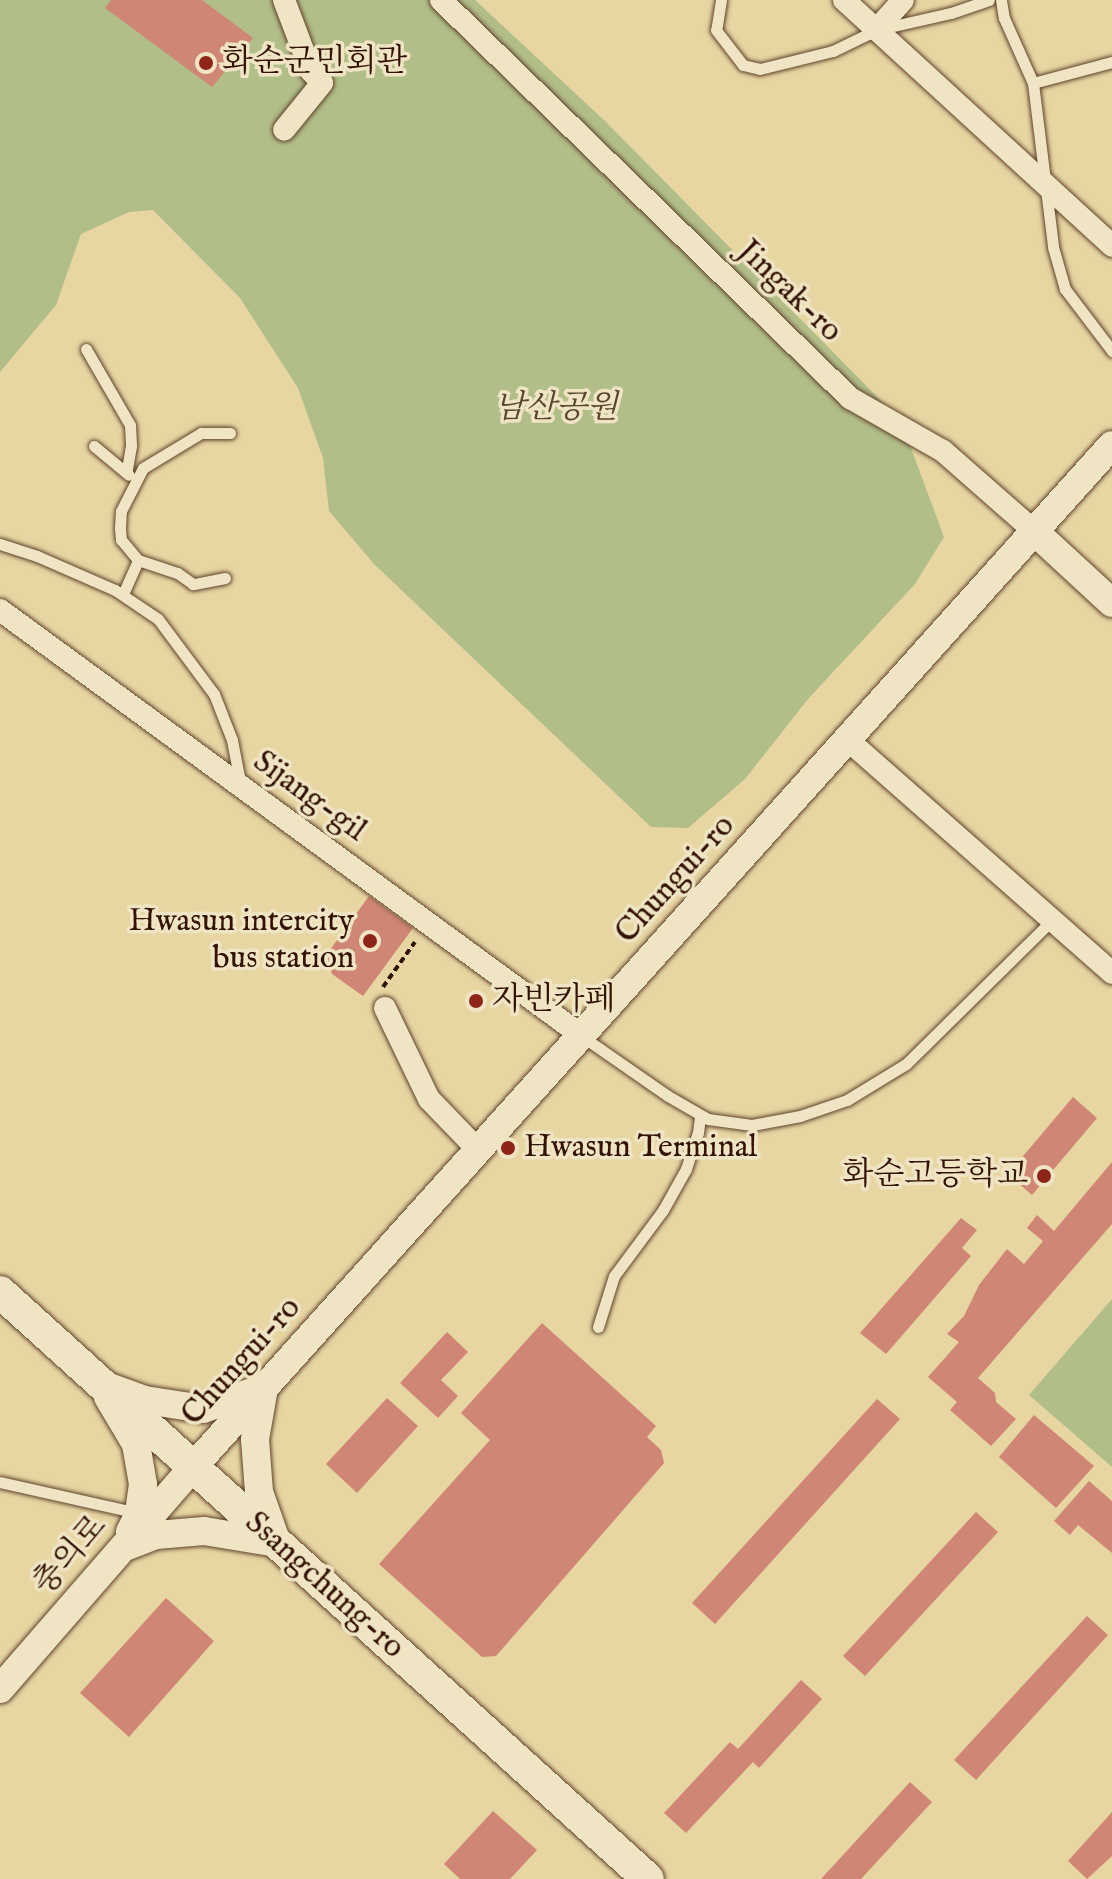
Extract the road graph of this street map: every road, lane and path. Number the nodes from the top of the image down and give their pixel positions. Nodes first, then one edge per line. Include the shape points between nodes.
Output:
1 (284, 0) edge
2 (441, 0) edge
3 (721, 0) edge
4 (844, 0) edge
5 (903, 0) edge
6 (989, 0) edge
7 (1001, 0) edge
8 (876, 30) junction
9 (1112, 62) edge
10 (1033, 83) junction
11 (284, 130) dead end
12 (1046, 186) junction
13 (1112, 246) edge
14 (86, 349) dead end
15 (1112, 351) edge
16 (230, 433) dead end
17 (1112, 445) edge
18 (94, 446) dead end
19 (131, 477) junction
20 (1034, 531) junction
21 (0, 544) edge
22 (138, 560) junction
23 (225, 578) dead end
24 (123, 594) junction
25 (1112, 603) edge
26 (0, 610) edge
27 (849, 741) junction
28 (241, 787) junction
29 (1052, 920) junction
30 (428, 924) junction
31 (1112, 973) edge
32 (385, 1008) joint
33 (581, 1035) junction
34 (700, 1116) junction
35 (478, 1150) junction
36 (0, 1292) edge
37 (598, 1327) dead end
38 (101, 1384) junction
39 (264, 1388) junction
40 (193, 1467) junction
41 (0, 1482) edge
42 (144, 1515) junction
43 (277, 1543) junction
44 (123, 1548) junction
45 (5, 1674) edge
46 (648, 1879) edge

1 - 11 street via 311,71 322,83
2 - 20 street, Jingak-ro via 850,398 943,451
3 - 8 lane via 716,30 735,57 754,68 833,51
4 - 8 street
5 - 8 street
6 - 8 lane
7 - 10 lane
8 - 12 street
9 - 10 lane
10 - 12 lane
12 - 13 street
12 - 15 lane via 1053,247 1065,289
14 - 19 lane via 130,425
16 - 19 lane via 192,437
17 - 20 street, Chungui-ro
18 - 19 lane
19 - 22 lane via 121,511 121,540
20 - 25 street, Jingak-ro
20 - 27 street, Chungui-ro
21 - 24 lane
22 - 23 lane via 193,584
22 - 24 lane
24 - 28 lane via 158,619 214,694 232,740
26 - 28 street, Sijang-gil
27 - 29 street
27 - 33 street, Chungui-ro
28 - 30 street, Sijang-gil
29 - 31 street
29 - 34 lane via 930,1043 877,1084 823,1109 752,1125
30 - 32 path via 374,1000
30 - 33 street, Sijang-gil
32 - 35 street via 429,1099
33 - 34 lane
33 - 35 street, Chungui-ro
34 - 37 lane via 686,1169 614,1276
35 - 39 street, Chungui-ro
36 - 38 main road, Ssangchung-ro
38 - 39 street via 145,1400 203,1409
38 - 40 main road, Ssangchung-ro
38 - 42 street via 136,1444
39 - 40 street, Chungui-ro
39 - 43 street via 255,1439 259,1492
40 - 42 street, 충의로
40 - 43 main road, Ssangchung-ro
41 - 42 lane
42 - 44 street, 충의로
43 - 44 street via 204,1531 156,1535
43 - 46 main road, Ssangchung-ro
44 - 45 street, 충의로

